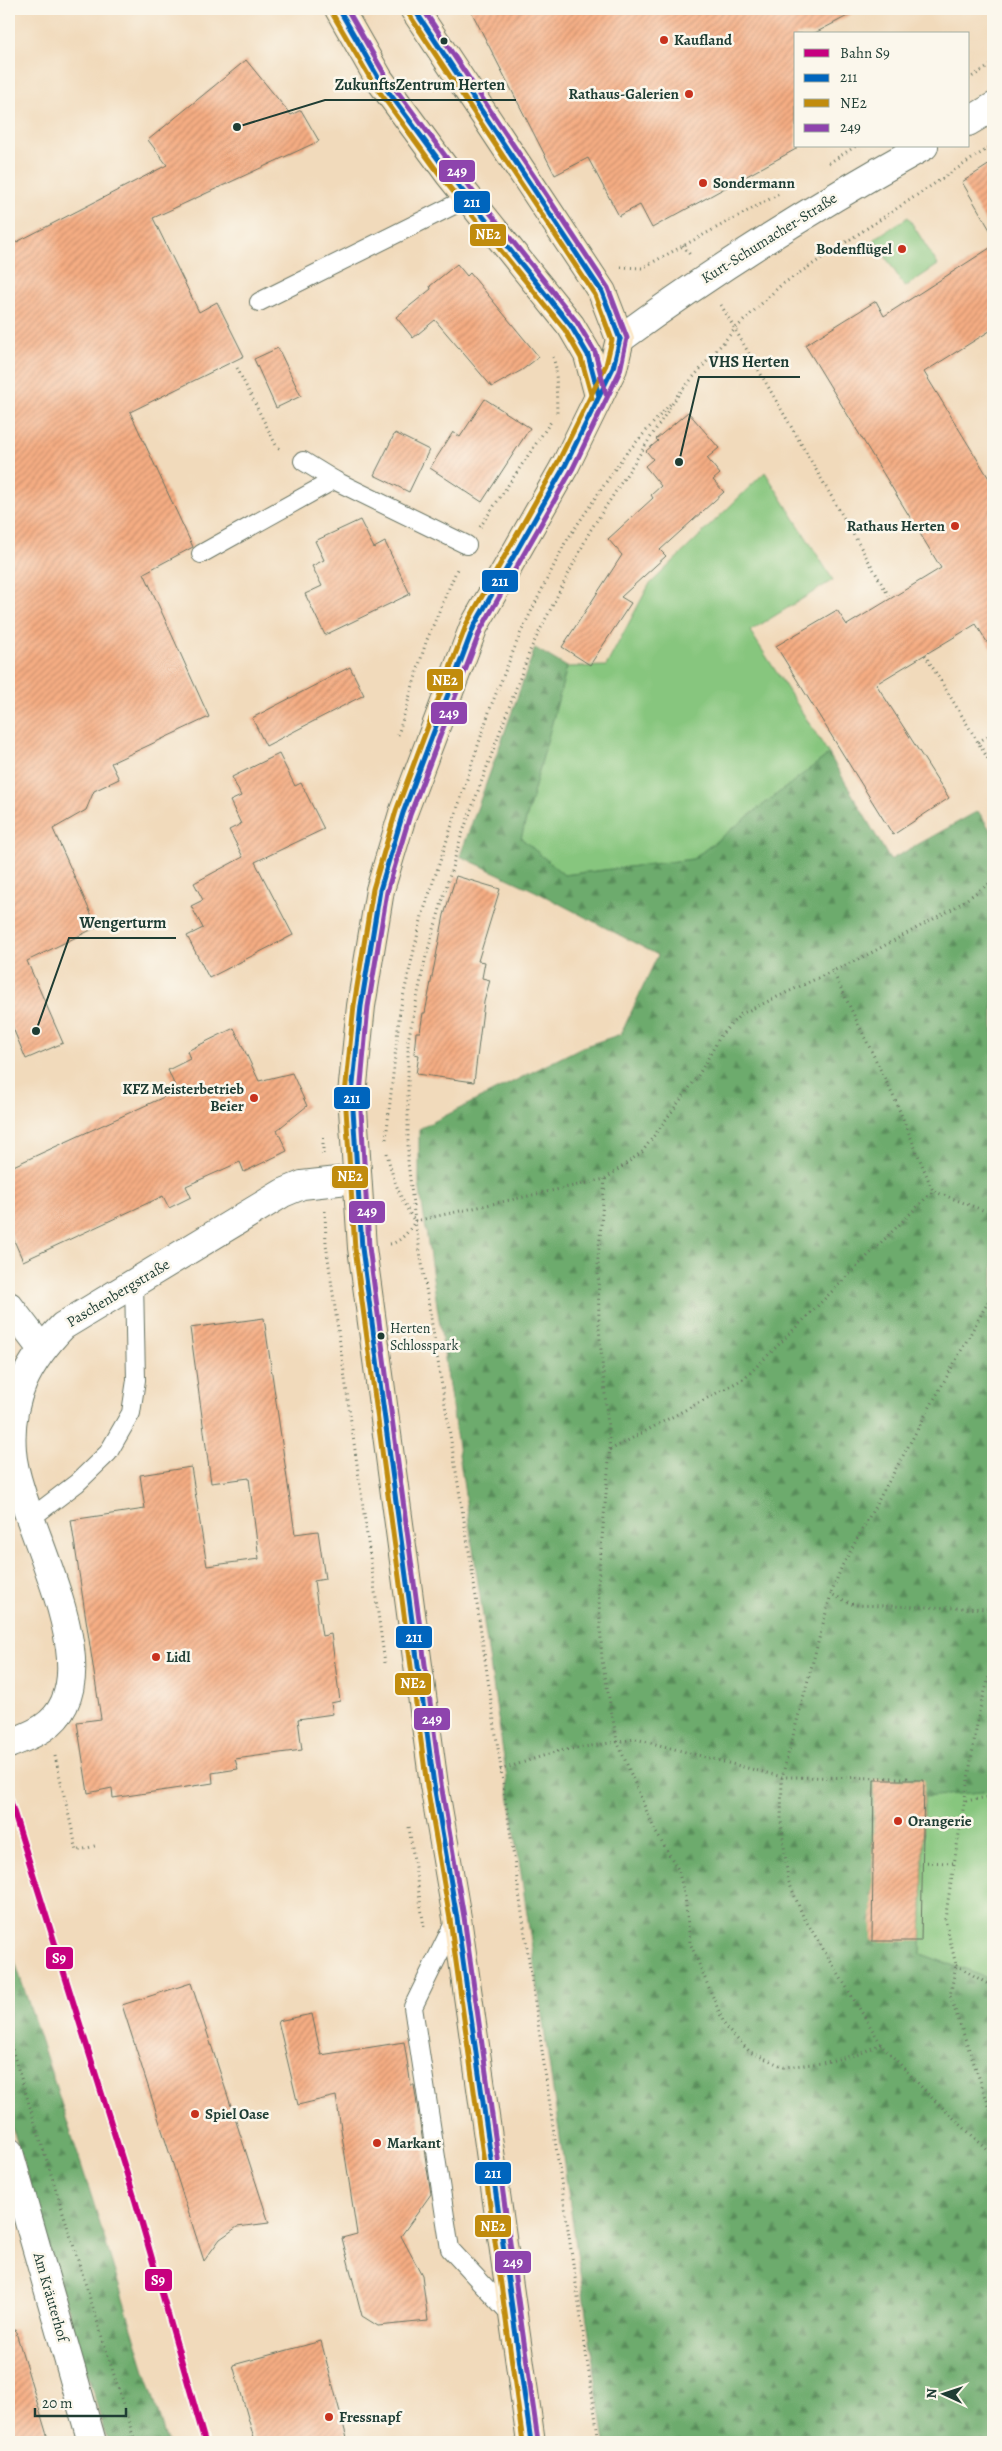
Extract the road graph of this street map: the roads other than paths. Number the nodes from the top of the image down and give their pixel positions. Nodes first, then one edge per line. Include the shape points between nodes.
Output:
1 (339, 9) edge
2 (414, 9) edge
3 (993, 107) edge
4 (970, 121) edge
5 (920, 148) edge
6 (468, 198) junction
7 (259, 302) dead end
8 (620, 339) junction
9 (599, 396) junction
10 (303, 461) road end
11 (334, 480) junction
12 (467, 545) road end
13 (201, 554) dead end
14 (356, 1179) junction
15 (134, 1281) junction
16 (9, 1306) edge
17 (41, 1348) junction
18 (31, 1518) junction
19 (9, 1744) edge
20 (456, 1918) junction
21 (9, 2152) edge
22 (513, 2317) junction
23 (92, 2442) edge
24 (531, 2442) edge

1 - 6 main road via 379,79
2 - 8 main road via 602,292
3 - 4 street
5 - 8 street, Kurt-Schumacher-Straße via 703,278
6 - 7 lane
6 - 9 main road via 571,326 588,355
8 - 9 main road via 613,368
9 - 14 main road via 566,464 474,626 403,813 380,890 361,1006 352,1094
10 - 11 lane
11 - 12 lane
11 - 13 lane
14 - 15 street, Paschenbergstraße via 302,1186 283,1193
14 - 20 main road via 362,1248 433,1775
15 - 17 street, Paschenbergstraße via 63,1326
15 - 18 lane via 136,1380 131,1413 108,1453 77,1483
16 - 17 street
17 - 18 street, Paschenbergstraße via 21,1385 13,1420 12,1452
18 - 19 street, Paschenbergstraße via 72,1648 70,1691 62,1707 44,1728
20 - 22 main road
20 - 22 lane via 413,2007 450,2249
21 - 23 street, Am Kräuterhof
22 - 24 main road

